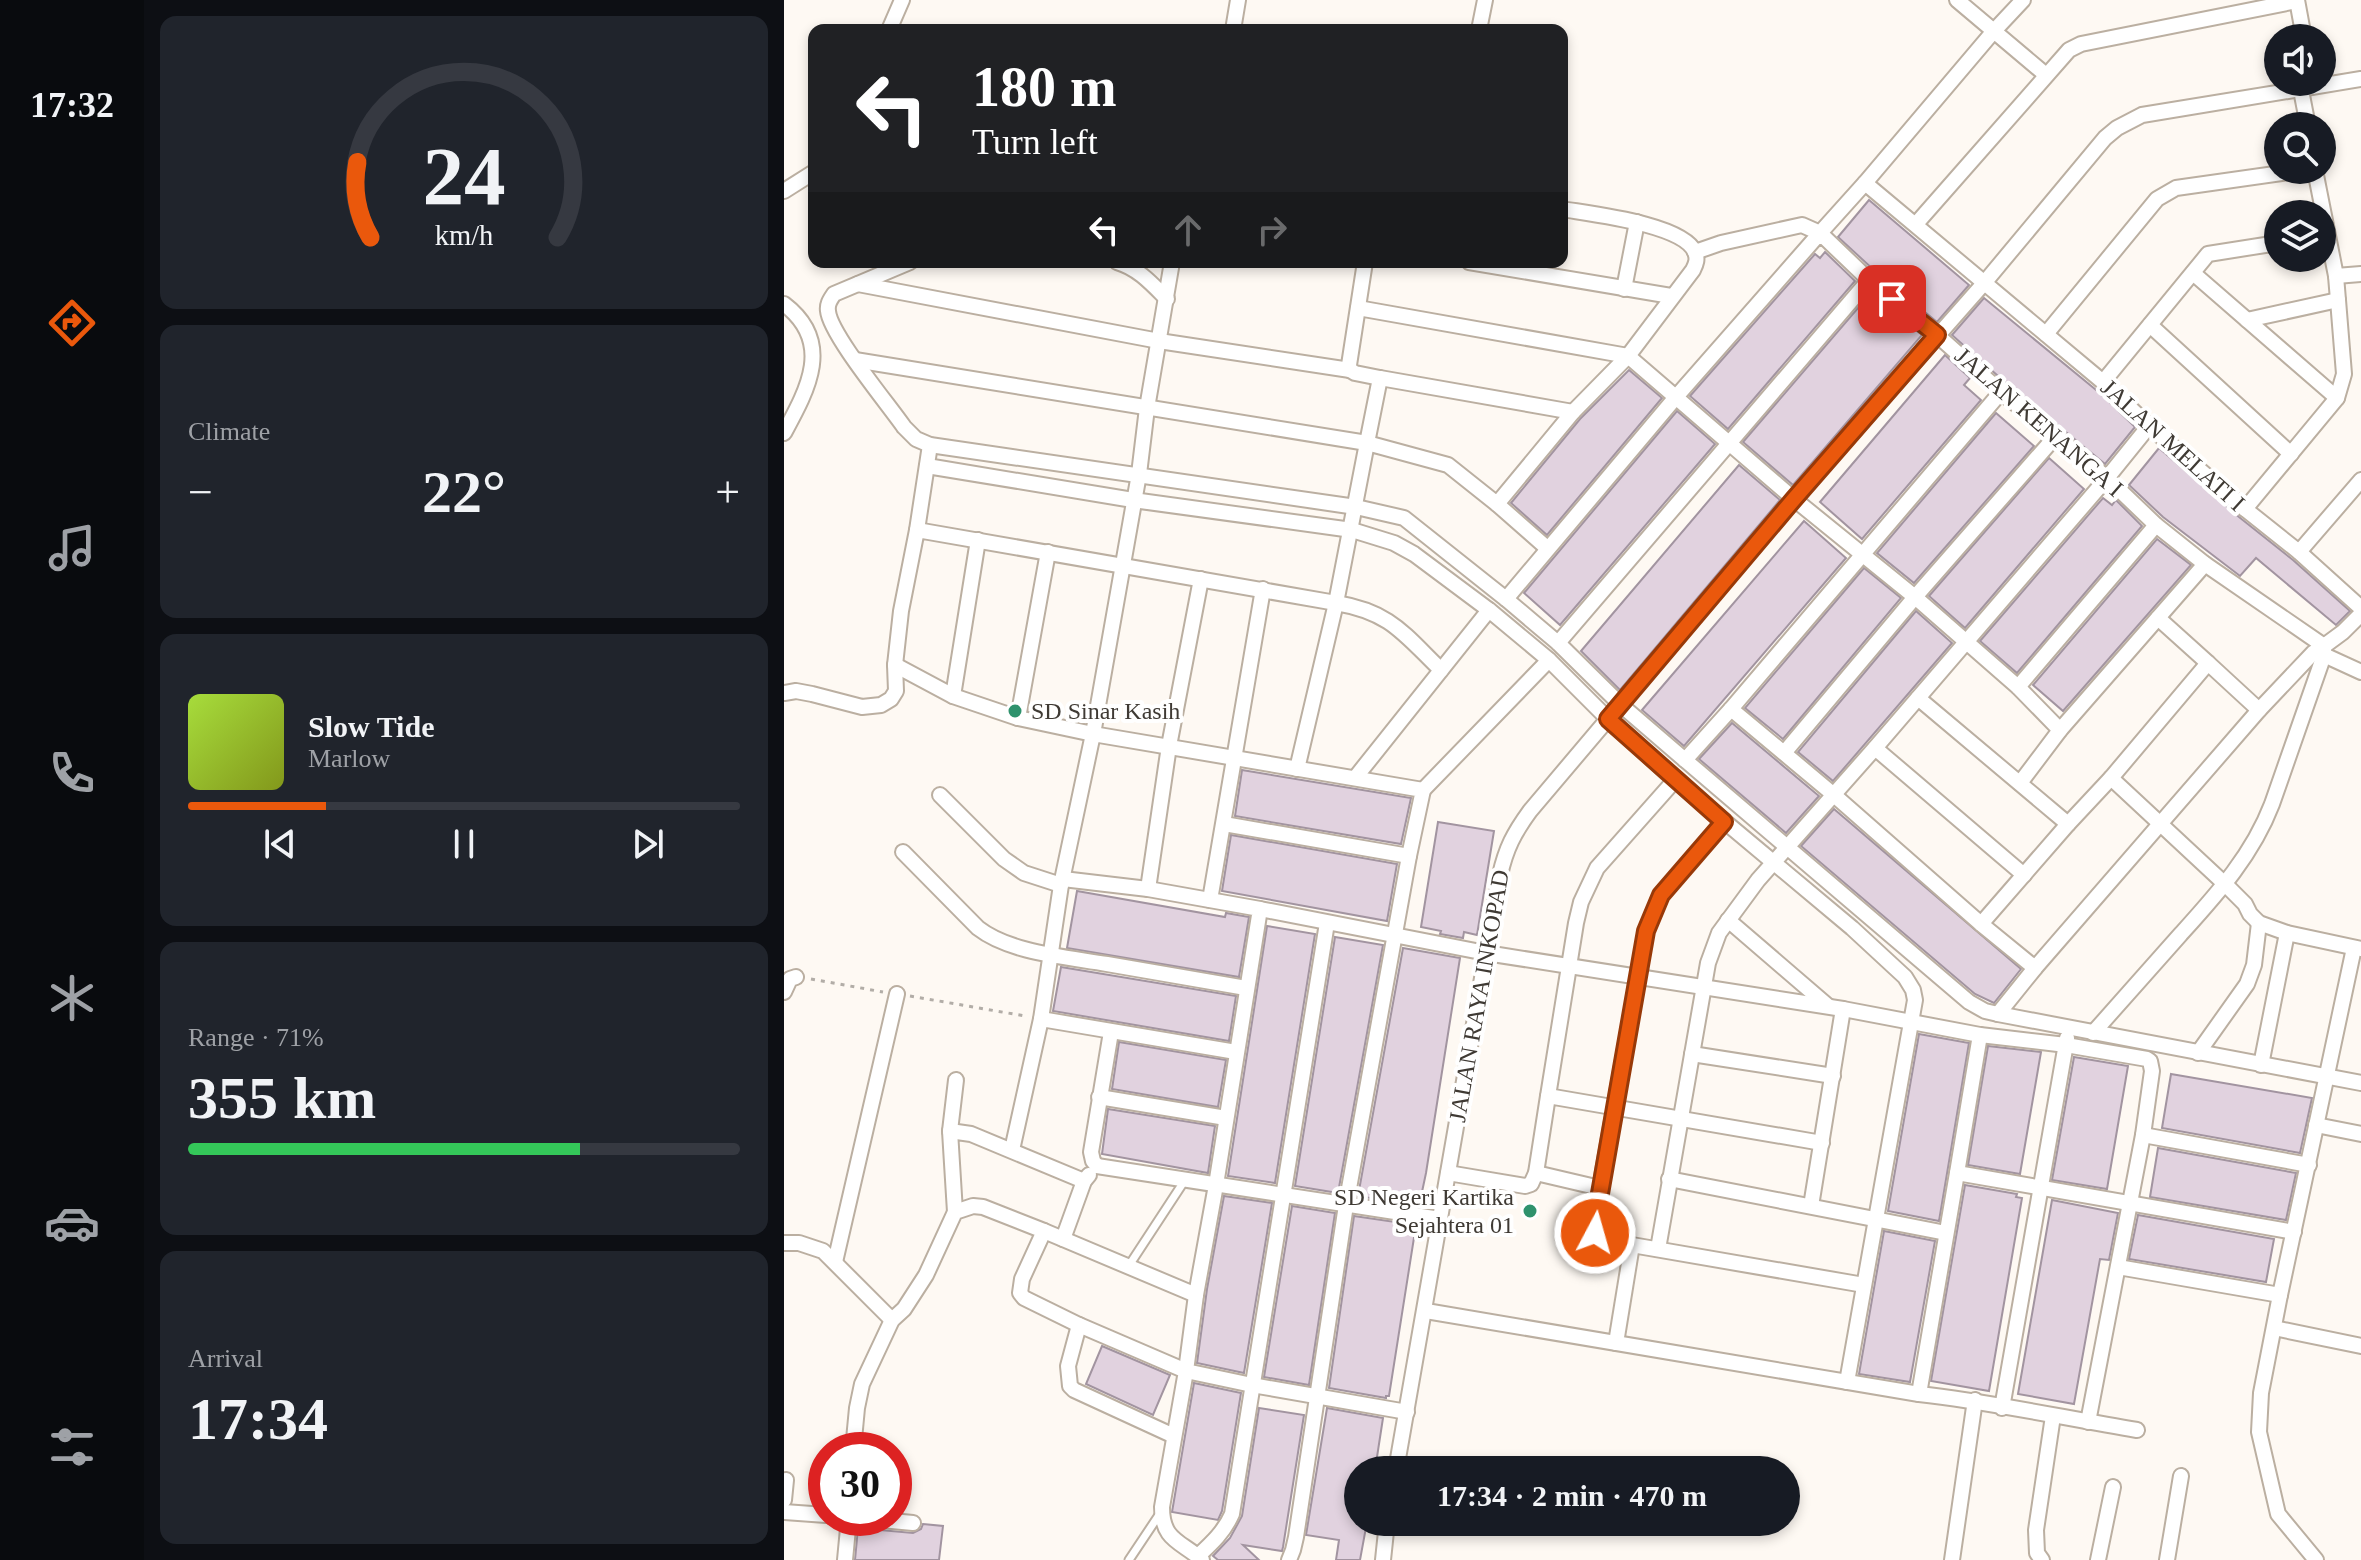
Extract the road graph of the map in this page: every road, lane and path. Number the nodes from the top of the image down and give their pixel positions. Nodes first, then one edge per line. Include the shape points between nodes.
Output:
1 (902, 0) edge
2 (1238, 0) edge
3 (1485, 0) edge
4 (1957, 0) edge
5 (2023, 0) edge
6 (2297, 0) edge
7 (892, 24) edge
8 (1234, 24) edge
9 (1480, 24) edge
10 (2301, 24) edge
11 (1993, 32) junction
12 (2046, 75) junction
13 (2361, 79) edge
14 (2336, 82) edge
15 (2264, 94) edge
16 (808, 176) edge
17 (2264, 176) edge
18 (1865, 183) junction
19 (784, 191) edge
20 (1568, 210) edge
21 (1637, 222) junction
22 (1916, 224) junction
23 (1820, 233) junction
24 (2264, 245) edge
25 (1695, 252) junction
26 (896, 268) edge
27 (1132, 268) edge
28 (1171, 268) edge
29 (1364, 268) edge
30 (1503, 268) edge
31 (2335, 272) edge
32 (2193, 273) junction
33 (2361, 274) edge
34 (2336, 276) junction
35 (1869, 280) junction
36 (1985, 282) junction
37 (857, 284) junction
38 (1624, 289) junction
39 (1671, 296) junction
40 (1167, 299) junction
41 (2338, 300) junction
42 (784, 304) edge
43 (1358, 308) junction
44 (2247, 320) junction
45 (2150, 325) junction
46 (2046, 334) junction
47 (1937, 335) junction
48 (1159, 341) junction
49 (1628, 356) junction
50 (855, 360) junction
51 (1350, 370) junction
52 (1380, 378) junction
53 (2103, 382) junction
54 (2001, 392) junction
55 (1676, 397) junction
56 (2337, 398) junction
57 (1147, 408) junction
58 (1573, 412) junction
59 (2149, 426) junction
60 (784, 433) edge
61 (2055, 437) junction
62 (1367, 443) junction
63 (1730, 444) junction
64 (930, 445) junction
65 (2291, 454) junction
66 (927, 466) junction
67 (1139, 474) junction
68 (2107, 478) junction
69 (2361, 480) edge
70 (1794, 499) junction
71 (1133, 500) junction
72 (1497, 504) junction
73 (1356, 507) junction
74 (2245, 509) junction
75 (2156, 525) junction
76 (917, 530) junction
77 (1352, 530) junction
78 (978, 540) junction
79 (1547, 548) junction
80 (1048, 552) junction
81 (2299, 552) junction
82 (1863, 554) junction
83 (2205, 564) junction
84 (1123, 565) junction
85 (1201, 579) junction
86 (1263, 589) junction
87 (1915, 597) junction
88 (1506, 599) junction
89 (1336, 603) junction
90 (1489, 610) junction
91 (2361, 611) edge
92 (2158, 618) junction
93 (1966, 642) junction
94 (1558, 643) junction
95 (2324, 650) junction
96 (1549, 660) junction
97 (2208, 663) junction
98 (895, 665) junction
99 (1441, 670) junction
100 (2361, 672) edge
101 (2018, 687) junction
102 (784, 693) edge
103 (953, 696) junction
104 (1918, 698) junction
105 (1621, 705) junction
106 (1731, 709) junction
107 (2259, 710) junction
108 (1018, 718) junction
109 (1608, 719) junction
110 (2060, 730) junction
111 (1093, 734) junction
112 (1169, 746) junction
113 (1875, 748) junction
114 (1784, 753) junction
115 (1234, 758) junction
116 (1685, 760) junction
117 (1297, 769) junction
118 (1355, 778) junction
119 (2111, 778) junction
120 (1675, 780) junction
121 (2020, 783) junction
122 (1423, 790) junction
123 (940, 795) dead end
124 (1834, 795) junction
125 (1724, 822) junction
126 (1224, 824) junction
127 (2068, 824) junction
128 (2159, 824) junction
129 (1787, 848) junction
130 (903, 852) dead end
131 (1409, 856) junction
132 (1774, 863) junction
133 (2024, 875) junction
134 (1062, 882) junction
135 (2226, 885) junction
136 (1148, 889) junction
137 (1210, 900) junction
138 (1260, 909) junction
139 (1728, 920) junction
140 (1327, 923) junction
141 (2259, 923) junction
142 (1981, 924) junction
143 (2287, 933) junction
144 (1395, 934) junction
145 (2357, 948) edge
146 (1486, 953) junction
147 (1050, 954) junction
148 (1570, 965) junction
149 (2035, 968) junction
150 (1638, 975) junction
151 (796, 977) joint
152 (1705, 987) junction
153 (1246, 988) junction
154 (784, 992) edge
155 (897, 994) junction
156 (1837, 1008) junction
157 (1998, 1014) junction
158 (1041, 1019) junction
159 (1911, 1022) junction
160 (2069, 1029) junction
161 (1111, 1032) junction
162 (2093, 1033) junction
163 (1980, 1035) junction
164 (2066, 1045) junction
165 (1236, 1052) junction
166 (2198, 1053) junction
167 (1692, 1054) junction
168 (2261, 1065) junction
169 (1833, 1076) junction
170 (2326, 1077) junction
171 (956, 1080) dead end
172 (2361, 1083) edge
173 (1548, 1096) junction
174 (1099, 1097) junction
175 (1614, 1108) junction
176 (1226, 1118) junction
177 (1681, 1118) junction
178 (2316, 1125) junction
179 (950, 1131) junction
180 (2361, 1134) edge
181 (2143, 1135) junction
182 (1822, 1143) junction
183 (1012, 1150) junction
184 (2309, 1165) junction
185 (1097, 1166) junction
186 (1448, 1173) junction
187 (1536, 1173) junction
188 (1957, 1173) junction
189 (1669, 1179) junction
190 (1185, 1180) junction
191 (1084, 1181) junction
192 (1216, 1185) junction
193 (2041, 1187) junction
194 (1600, 1188) junction
195 (1284, 1195) junction
196 (2130, 1202) junction
197 (1346, 1205) junction
198 (1811, 1206) junction
199 (955, 1212) junction
200 (1440, 1219) junction
201 (1877, 1219) junction
202 (1044, 1231) junction
203 (2294, 1232) junction
204 (1946, 1233) junction
205 (1063, 1239) junction
206 (784, 1243) edge
207 (1632, 1245) junction
208 (1658, 1249) junction
209 (835, 1262) junction
210 (1128, 1267) junction
211 (2118, 1267) junction
212 (1864, 1285) junction
213 (1196, 1295) junction
214 (2280, 1295) junction
215 (1426, 1311) junction
216 (892, 1320) junction
217 (1079, 1325) junction
218 (2274, 1328) junction
219 (1616, 1343) junction
220 (2361, 1346) edge
221 (1186, 1371) junction
222 (1847, 1382) junction
223 (1252, 1385) junction
224 (1919, 1394) junction
225 (1316, 1397) junction
226 (1975, 1400) junction
227 (2002, 1408) junction
228 (1407, 1412) junction
229 (2053, 1416) junction
230 (2088, 1422) junction
231 (2137, 1430) dead end
232 (855, 1432) edge
233 (1174, 1436) junction
234 (1399, 1456) edge
235 (2181, 1476) dead end
236 (786, 1480) dead end
237 (2113, 1487) dead end
238 (784, 1500) edge
239 (784, 1512) edge
240 (1162, 1512) junction
241 (808, 1514) edge
242 (847, 1536) edge
243 (1384, 1536) edge
244 (1200, 1558) edge
245 (845, 1560) edge
246 (1129, 1560) edge
247 (1289, 1560) edge
248 (1383, 1560) edge
249 (1952, 1560) edge
250 (2042, 1560) edge
251 (2098, 1560) edge
252 (2167, 1560) edge
253 (2316, 1560) edge

1 - 7 street
2 - 8 street
3 - 9 street
4 - 11 street
5 - 11 street
6 - 10 street
6 - 12 street via 2081,44
11 - 12 street
11 - 18 street
12 - 22 street
13 - 14 street, JALAN RAYA INKOPAD
15 - 36 street, JALAN RAYA INKOPAD via 2130,120 2105,138
16 - 19 street
17 - 46 street via 2176,188 2157,199
18 - 22 street, JALAN MELATI I
18 - 23 street
20 - 21 street
21 - 25 street via 1680,237
21 - 38 street
22 - 36 street, JALAN MELATI I
23 - 25 street via 1802,225
23 - 35 street, JALAN KENANGA I
23 - 55 street
24 - 32 street via 2208,254
25 - 39 street via 1693,270
26 - 37 street
27 - 40 street
28 - 40 street
29 - 43 street
30 - 38 street
31 - 34 street
32 - 44 street
32 - 45 street
33 - 34 street
34 - 41 street
35 - 47 street, JALAN KENANGA I
35 - 63 street
36 - 46 street, JALAN MELATI I
36 - 47 street, JALAN RAYA INKOPAD
37 - 48 street
37 - 50 street via 834,294 828,304 832,324
38 - 39 street
39 - 49 street
40 - 48 street
41 - 44 street
41 - 56 street via 2344,374
42 - 60 street via 804,325 813,354 809,385
43 - 49 street
43 - 51 street
44 - 56 street
45 - 53 street
45 - 65 street
46 - 53 street, JALAN MELATI I
47 - 54 street, JALAN KENANGA I
47 - 70 street, JALAN RAYA INKOPAD
48 - 51 street
48 - 57 street
49 - 55 street
49 - 58 street
50 - 57 street
50 - 64 street via 904,427
51 - 52 street
52 - 58 street
52 - 62 street
53 - 59 street, JALAN MELATI I
54 - 61 street, JALAN KENANGA I
54 - 82 street
55 - 63 street
55 - 79 street
56 - 65 street
57 - 62 street
57 - 67 street
58 - 72 street
59 - 68 street
59 - 74 street, JALAN MELATI I
61 - 68 street, JALAN KENANGA I
61 - 87 street
62 - 72 street via 1448,465
62 - 73 street
63 - 70 street
63 - 94 street
64 - 66 street
64 - 67 street
65 - 74 street
66 - 71 street
66 - 76 street
67 - 71 street
67 - 73 street
68 - 75 street, JALAN KENANGA I
68 - 93 street
69 - 81 street
70 - 82 street
70 - 105 street, JALAN RAYA INKOPAD
71 - 77 street
71 - 84 street
72 - 79 street
73 - 77 street
73 - 88 street via 1404,518
74 - 81 street, JALAN MELATI I
75 - 83 street, JALAN KENANGA I
75 - 101 street
76 - 78 street
76 - 98 street
77 - 89 street
77 - 90 street via 1414,554
78 - 80 street
78 - 103 street
79 - 88 street
80 - 84 street
80 - 108 street
81 - 91 street, JALAN MELATI I
82 - 87 street
82 - 106 street
83 - 92 street
83 - 95 street, JALAN KENANGA I
84 - 85 street
84 - 111 street
85 - 86 street
85 - 112 street
86 - 89 street
86 - 115 street
87 - 93 street
87 - 114 street
88 - 94 street
89 - 99 street via 1387,619
89 - 117 street
90 - 96 street
90 - 99 street
91 - 95 street
92 - 97 street
92 - 110 street
93 - 101 street
93 - 104 street
94 - 105 street
95 - 100 street
95 - 107 street via 2313,653
95 - 135 street via 2265,822
96 - 109 street
96 - 122 street
97 - 107 street
97 - 119 street
98 - 102 street via 896,691 881,705 862,707 796,691
98 - 103 street
99 - 118 street
101 - 110 street
103 - 108 street
104 - 113 street
104 - 121 street
105 - 109 street, JALAN RAYA INKOPAD
105 - 116 street
106 - 114 street
106 - 116 street
107 - 128 street
108 - 111 street
109 - 120 street
109 - 146 street, JALAN RAYA INKOPAD via 1510,841
110 - 121 street
111 - 112 street
111 - 134 street
112 - 115 street
112 - 136 street
113 - 124 street
113 - 133 street
114 - 124 street
115 - 117 street
115 - 126 street
116 - 129 street
117 - 118 street
118 - 122 street
119 - 127 street
119 - 128 street
120 - 125 street
120 - 148 street via 1597,868 1581,902
121 - 127 street
122 - 131 street
123 - 134 street via 1004,859 1024,873
124 - 129 street
124 - 142 street
125 - 132 street
125 - 150 street via 1661,895 1646,931
126 - 131 street
126 - 137 street
127 - 133 street
128 - 135 street
128 - 149 street
129 - 132 street
129 - 157 street via 1969,1002
130 - 147 street via 987,936
131 - 144 street
132 - 139 street
132 - 159 street via 1905,977 1915,1000
133 - 142 street
134 - 136 street
134 - 147 street
135 - 141 street
135 - 162 street
136 - 137 street
137 - 138 street
138 - 140 street
138 - 153 street
139 - 152 street via 1712,947
139 - 156 street
140 - 144 street
140 - 195 street
141 - 143 street
141 - 166 street via 2247,984
142 - 149 street
143 - 145 street
143 - 168 street
144 - 146 street
144 - 197 street
145 - 170 street
146 - 148 street
146 - 186 street, JALAN RAYA INKOPAD
147 - 153 street
147 - 158 street
148 - 150 street
148 - 173 street
149 - 157 street
150 - 152 street
150 - 175 street
151 - 154 street
151 - 155 path
152 - 156 street
152 - 167 street
153 - 165 street
155 - 158 path
155 - 209 street
156 - 159 street
156 - 169 street
157 - 160 street
158 - 161 street
158 - 183 street
159 - 163 street
159 - 201 street
160 - 162 street
160 - 164 street
161 - 165 street
161 - 174 street
162 - 166 street
163 - 164 street
163 - 188 street
164 - 181 street via 2150,1061
164 - 193 street
165 - 176 street
166 - 168 street
167 - 169 street
167 - 177 street
168 - 170 street
169 - 182 street
170 - 172 street
170 - 178 street
171 - 179 street
173 - 175 street
173 - 187 street
174 - 176 street
174 - 185 street via 1091,1152
175 - 177 street
175 - 194 street
176 - 192 street
177 - 182 street
177 - 189 street
178 - 180 street
178 - 184 street
179 - 183 street
179 - 199 street
181 - 184 street
181 - 196 street
182 - 198 street
183 - 191 street
184 - 203 street
185 - 190 street
185 - 191 street
186 - 187 street via 1525,1186
186 - 200 street, JALAN RAYA INKOPAD
187 - 194 street
188 - 193 street
188 - 204 street
189 - 198 street
189 - 208 street
190 - 192 street
190 - 210 lane
191 - 205 street
192 - 195 street
192 - 213 street
193 - 196 street
193 - 227 street
194 - 207 street via 1595,1233
195 - 197 street
195 - 223 street
196 - 203 street
196 - 211 street
197 - 200 street
197 - 225 street
198 - 201 street
199 - 202 street via 983,1207
199 - 216 street via 926,1275
200 - 215 street, JALAN RAYA INKOPAD
201 - 204 street
201 - 212 street
202 - 205 street
202 - 217 street via 1020,1293
203 - 214 street
204 - 224 street
205 - 210 street
206 - 209 street via 811,1246
207 - 208 street
207 - 219 street
208 - 212 street
209 - 216 street
210 - 213 street
211 - 214 street
211 - 230 street
212 - 222 street
213 - 221 street
214 - 218 street
215 - 219 street
215 - 228 street, JALAN RAYA INKOPAD
216 - 232 street via 862,1384
217 - 221 street
217 - 233 street via 1068,1366 1070,1386
218 - 220 street
218 - 253 street via 2259,1432 2278,1514
219 - 222 street
221 - 223 street
221 - 233 street
222 - 224 street
223 - 225 street
223 - 244 street via 1232,1514
224 - 226 street
225 - 228 street
225 - 247 street
226 - 227 street
226 - 249 street
227 - 229 street
228 - 234 street, JALAN RAYA INKOPAD
229 - 230 street
229 - 250 street via 2036,1530
230 - 231 street
233 - 240 street
235 - 252 street
236 - 238 street
237 - 251 street
239 - 241 street
240 - 244 street via 1167,1534
240 - 246 lane
242 - 245 street
243 - 248 street

